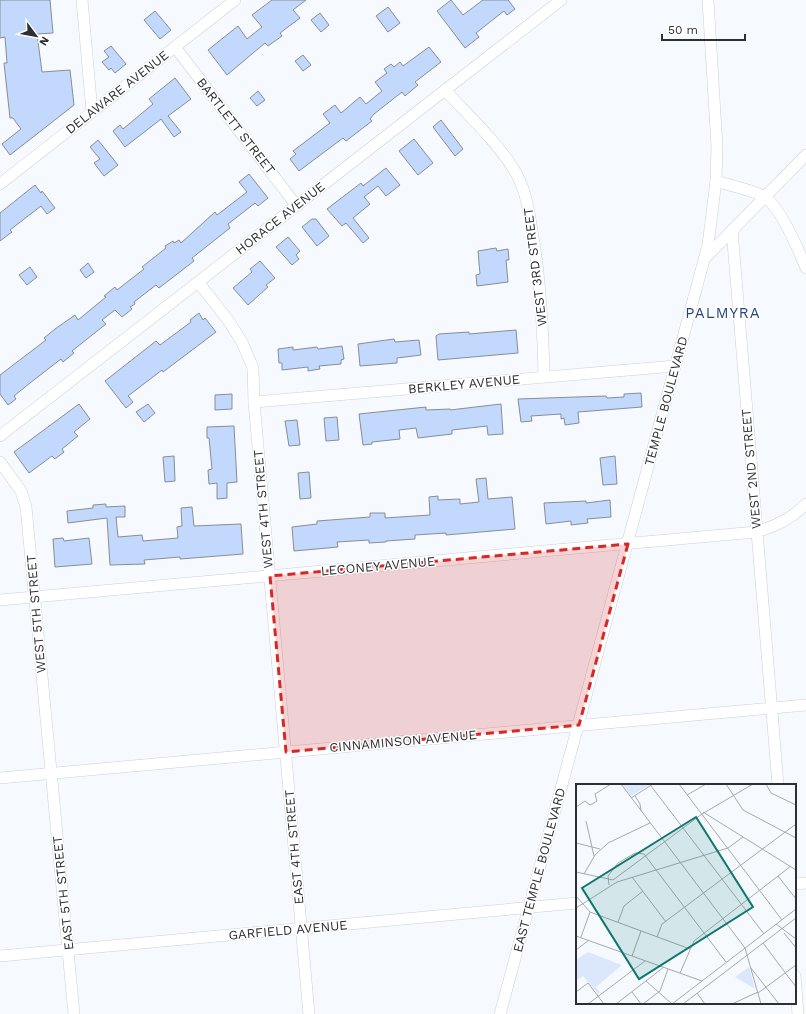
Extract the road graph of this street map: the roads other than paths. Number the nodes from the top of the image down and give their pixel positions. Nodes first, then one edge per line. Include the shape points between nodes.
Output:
1 (82, 0) edge
2 (235, 0) edge
3 (561, 0) edge
4 (708, 0) edge
5 (175, 47) junction
6 (445, 90) junction
7 (92, 112) junction
8 (806, 155) edge
9 (716, 181) junction
10 (0, 184) edge
11 (765, 197) junction
12 (296, 206) junction
13 (732, 230) junction
14 (704, 258) junction
15 (806, 268) edge
16 (198, 282) junction
17 (675, 366) junction
18 (544, 377) junction
19 (254, 402) junction
20 (0, 436) edge
21 (0, 462) edge
22 (806, 504) edge
23 (756, 532) junction
24 (628, 544) junction
25 (270, 576) junction
26 (35, 597) junction
27 (0, 600) edge
28 (806, 705) edge
29 (771, 708) junction
30 (579, 725) junction
31 (286, 752) junction
32 (51, 773) junction
33 (0, 778) edge
34 (778, 784) edge
35 (806, 883) edge
36 (796, 884) edge
37 (576, 903) edge
38 (529, 907) junction
39 (301, 928) junction
40 (69, 950) junction
41 (0, 956) edge
42 (796, 989) edge
43 (74, 1014) edge
44 (309, 1014) edge
45 (500, 1014) edge
46 (798, 1014) edge

1 - 7 street
2 - 5 street, DELAWARE AVENUE
3 - 6 street, HORACE AVENUE
4 - 9 street, TEMPLE BOULEVARD via 715,94
5 - 7 street, DELAWARE AVENUE
5 - 12 street, BARTLETT STREET
6 - 12 street, HORACE AVENUE
6 - 18 street, WEST 3RD STREET via 508,162 526,195 537,262 543,324
7 - 10 street, DELAWARE AVENUE
8 - 11 street
9 - 11 street
9 - 14 street, TEMPLE BOULEVARD
11 - 13 street
11 - 15 street via 794,239
12 - 16 street, HORACE AVENUE
13 - 14 street
13 - 23 street, WEST 2ND STREET
14 - 17 street, TEMPLE BOULEVARD
16 - 19 street, WEST 4TH STREET via 242,342 253,368
16 - 20 street, HORACE AVENUE
17 - 18 street, BERKLEY AVENUE
17 - 24 street, TEMPLE BOULEVARD
18 - 19 street, BERKLEY AVENUE
19 - 25 street, WEST 4TH STREET
21 - 26 street, WEST 5TH STREET via 21,491 25,502
22 - 23 street, LECONEY AVENUE via 795,515 776,526
23 - 24 street, LECONEY AVENUE
23 - 29 street, WEST 2ND STREET
24 - 25 street, LECONEY AVENUE
24 - 30 street, TEMPLE BOULEVARD
25 - 26 street, LECONEY AVENUE
25 - 31 street, WEST 4TH STREET
26 - 27 street, LECONEY AVENUE
26 - 32 street, WEST 5TH STREET
28 - 29 street, CINNAMINSON AVENUE
29 - 30 street, CINNAMINSON AVENUE
29 - 34 street, WEST 2ND STREET
30 - 31 street, CINNAMINSON AVENUE
30 - 38 street, EAST TEMPLE BOULEVARD
31 - 32 street, CINNAMINSON AVENUE
31 - 39 street, EAST 4TH STREET
32 - 33 street, CINNAMINSON AVENUE
32 - 40 street, EAST 5TH STREET
35 - 36 street
37 - 38 street, GARFIELD AVENUE
38 - 39 street, GARFIELD AVENUE
38 - 45 street, EAST TEMPLE BOULEVARD
39 - 40 street, GARFIELD AVENUE
39 - 44 street, EAST 4TH STREET
40 - 41 street, GARFIELD AVENUE
40 - 43 street, EAST 5TH STREET
42 - 46 street

